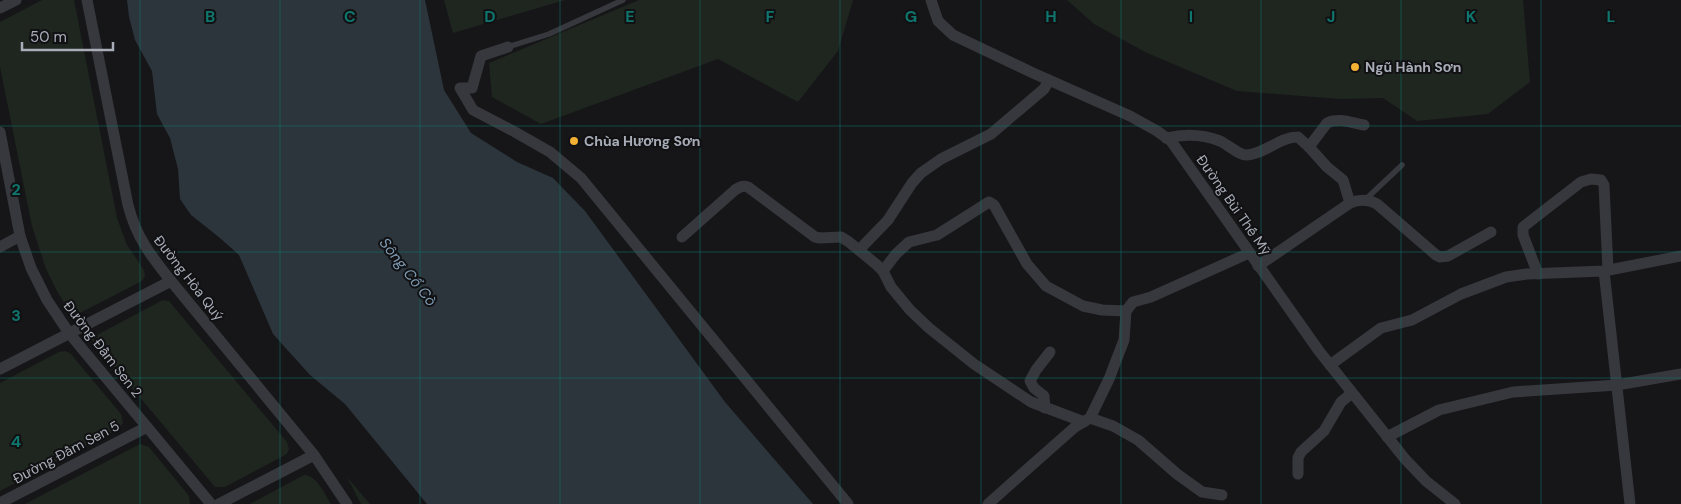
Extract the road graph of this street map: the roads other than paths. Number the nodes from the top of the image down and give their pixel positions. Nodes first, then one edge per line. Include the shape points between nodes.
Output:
1 (16, 0) edge
2 (87, 0) edge
3 (624, 0) edge
4 (931, 0) edge
5 (0, 8) edge
6 (508, 47) joint
7 (1049, 80) junction
8 (1364, 125) dead end
9 (0, 132) edge
10 (1166, 138) junction
11 (1309, 147) junction
12 (1402, 165) dead end
13 (1366, 200) junction
14 (1350, 203) junction
15 (1491, 232) dead end
16 (20, 236) junction
17 (682, 237) dead end
18 (0, 247) edge
19 (859, 250) junction
20 (1249, 253) junction
21 (1681, 256) edge
22 (1258, 266) junction
23 (1606, 270) junction
24 (883, 271) junction
25 (1538, 274) junction
26 (170, 282) junction
27 (1126, 310) junction
28 (69, 333) junction
29 (1050, 352) dead end
30 (1330, 365) junction
31 (0, 369) edge
32 (1681, 374) edge
33 (1617, 385) junction
34 (1352, 393) junction
35 (1045, 408) junction
36 (1087, 420) junction
37 (147, 426) junction
38 (1387, 437) junction
39 (314, 455) junction
40 (1298, 474) dead end
41 (1222, 495) dead end
42 (0, 504) edge
43 (211, 504) edge
44 (220, 504) edge
45 (347, 504) edge
46 (848, 504) edge
47 (988, 504) edge
48 (1454, 504) edge
49 (1630, 504) edge

1 - 5 street
2 - 26 street, Đường Hòa Quý via 131,218 141,242
3 - 6 lane via 548,34
4 - 7 street, Đường Bùi Thế Mỹ via 938,21 953,35
6 - 46 street via 481,56 472,88 460,88 473,110 550,152 581,178
7 - 10 street, Đường Bùi Thế Mỹ via 1130,116
7 - 19 street via 1044,89 991,134 946,156 922,173 888,220
8 - 11 street via 1331,120
9 - 16 street, Đường Đầm Sen 2
10 - 11 street via 1179,135 1208,137 1242,155 1254,154 1293,137 1302,139
10 - 20 street, Đường Bùi Thế Mỹ
11 - 14 street via 1343,180
12 - 13 lane
13 - 14 street
13 - 15 street via 1377,204 1440,257 1448,256
14 - 22 street
16 - 18 street
16 - 28 street, Đường Đầm Sen 2 via 38,283
17 - 19 street via 739,187 748,186 815,237 841,237
19 - 24 street
20 - 22 street, Đường Bùi Thế Mỹ
20 - 27 street via 1133,302
21 - 23 street
22 - 30 street, Đường Bùi Thế Mỹ
23 - 25 street
23 - 25 street via 1604,185 1601,180 1591,179 1581,182 1523,227
23 - 33 street
24 - 27 street via 909,242 937,235 989,202 994,205 1027,264 1046,286 1083,306 1118,312
24 - 35 street via 891,287 929,328 1008,388
25 - 30 street via 1506,277 1461,294 1412,320 1381,328
26 - 28 street
26 - 39 street, Đường Hòa Quý
27 - 36 street via 1124,340 1109,379
28 - 31 street
28 - 37 street, Đường Đầm Sen 2
29 - 35 street via 1030,381 1044,396
30 - 34 street, Đường Bùi Thế Mỹ
32 - 33 street
33 - 38 street via 1513,392 1439,410
33 - 49 street
34 - 38 street, Đường Bùi Thế Mỹ
34 - 40 street via 1341,402 1324,431 1301,452
35 - 36 street
36 - 41 street via 1113,426 1138,440 1202,492
36 - 47 street
37 - 42 street, Đường Đầm Sen 5
37 - 43 street, Đường Đầm Sen 2
38 - 48 street, Đường Bùi Thế Mỹ via 1426,480
39 - 44 street
39 - 45 street, Đường Hòa Quý

